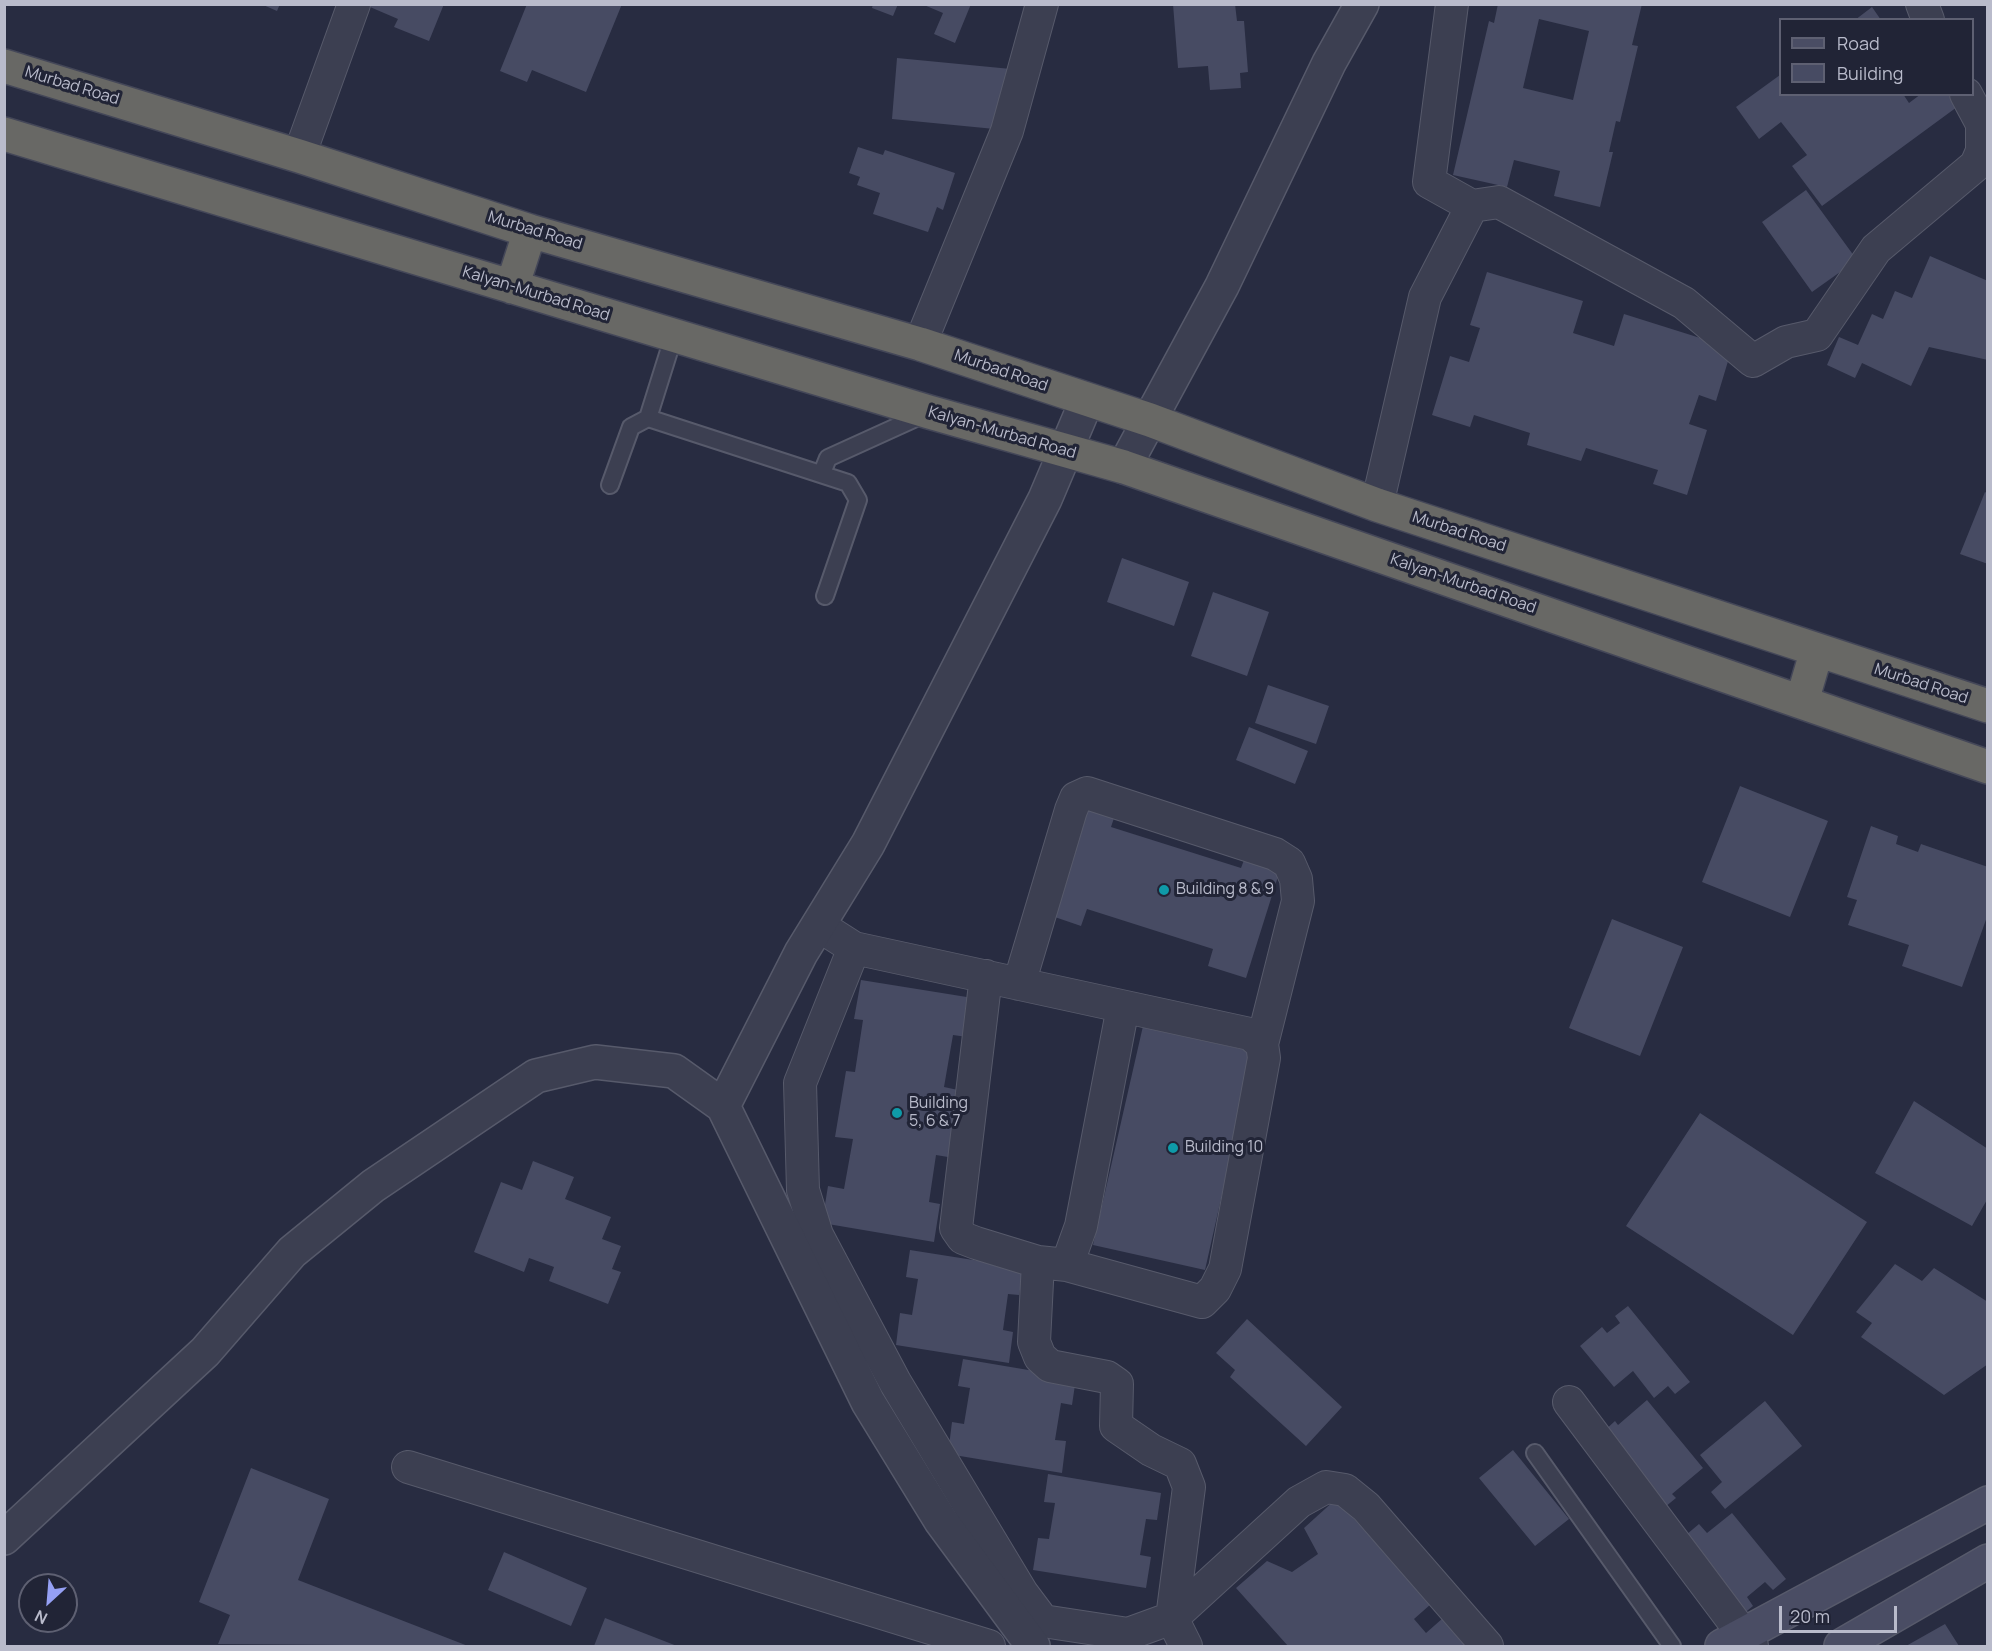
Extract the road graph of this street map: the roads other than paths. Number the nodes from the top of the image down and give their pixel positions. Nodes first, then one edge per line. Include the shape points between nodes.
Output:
1 (354, 4) edge
2 (1042, 4) edge
3 (1362, 4) edge
4 (1452, 4) edge
5 (4, 66) edge
6 (1967, 96) edge
7 (4, 134) edge
8 (299, 156) junction
9 (1472, 206) junction
10 (530, 231) junction
11 (512, 287) junction
12 (674, 335) junction
13 (920, 344) junction
14 (1087, 400) junction
15 (928, 412) junction
16 (648, 418) junction
17 (1150, 420) junction
18 (1065, 450) junction
19 (1124, 467) junction
20 (822, 474) junction
21 (610, 485) dead end
22 (1377, 505) junction
23 (825, 596) dead end
24 (1817, 650) junction
25 (1802, 701) junction
26 (1988, 706) edge
27 (1988, 767) edge
28 (818, 925) junction
29 (854, 948) junction
30 (986, 976) junction
31 (1019, 984) junction
32 (1123, 1007) junction
33 (1262, 1044) junction
34 (723, 1106) junction
35 (1052, 1263) junction
36 (1569, 1402) dead end
37 (1535, 1453) dead end
38 (408, 1467) dead end
39 (1984, 1511) edge
40 (4, 1538) edge
41 (1988, 1561) edge
42 (1172, 1618) junction
43 (1740, 1643) edge
44 (989, 1647) edge
45 (1033, 1647) edge
46 (1186, 1647) edge
47 (1487, 1647) edge
48 (1672, 1647) edge
49 (1841, 1647) edge

1 - 8 street
2 - 13 street via 1007,131
3 - 17 street via 1329,63 1222,286
4 - 9 street via 1429,182
5 - 8 highway, Murbad Road
6 - 9 street via 1982,124 1982,151 1976,165 1876,249 1817,336 1786,342 1753,361 1674,298 1499,202
7 - 11 highway, Kalyan-Murbad Road
8 - 10 highway, Murbad Road
9 - 22 street via 1425,297
10 - 11 highway
10 - 13 highway, Murbad Road
11 - 12 highway, Kalyan-Murbad Road
12 - 15 highway, Kalyan-Murbad Road
12 - 16 lane
13 - 14 highway, Murbad Road
14 - 17 highway, Murbad Road
14 - 18 street
15 - 18 highway, Kalyan-Murbad Road
15 - 20 lane via 828,458
16 - 20 lane
16 - 21 lane via 631,427
17 - 19 street
17 - 22 highway, Murbad Road
18 - 19 highway, Kalyan-Murbad Road
18 - 28 street via 1045,499 874,833
19 - 25 highway, Kalyan-Murbad Road
20 - 23 lane via 848,483 858,500
22 - 24 highway, Murbad Road
24 - 25 highway
24 - 26 highway, Murbad Road
25 - 27 highway, Kalyan-Murbad Road
28 - 29 street
28 - 34 street
29 - 30 street
29 - 42 street via 800,1083 803,1190 817,1235 895,1382 1022,1593 1043,1621 1128,1634
30 - 31 street
30 - 35 street via 956,1228 963,1238 976,1243
31 - 32 street
31 - 33 street via 1071,810 1076,798 1087,793 1275,854 1289,863 1296,879 1298,901
32 - 33 street via 1250,1034
32 - 35 street via 1081,1226
33 - 35 street via 1264,1058 1227,1257 1215,1289 1202,1302
34 - 40 street via 674,1071 595,1062 536,1076 373,1186 292,1252 205,1352
34 - 45 street via 868,1402 941,1521
35 - 42 street via 1034,1342 1040,1357 1050,1366 1107,1377 1117,1384 1116,1426 1180,1464 1189,1487
36 - 43 street
37 - 48 lane
38 - 44 street
39 - 43 main road
41 - 49 main road
42 - 46 street
42 - 47 street via 1299,1502 1326,1487 1345,1490 1366,1507

